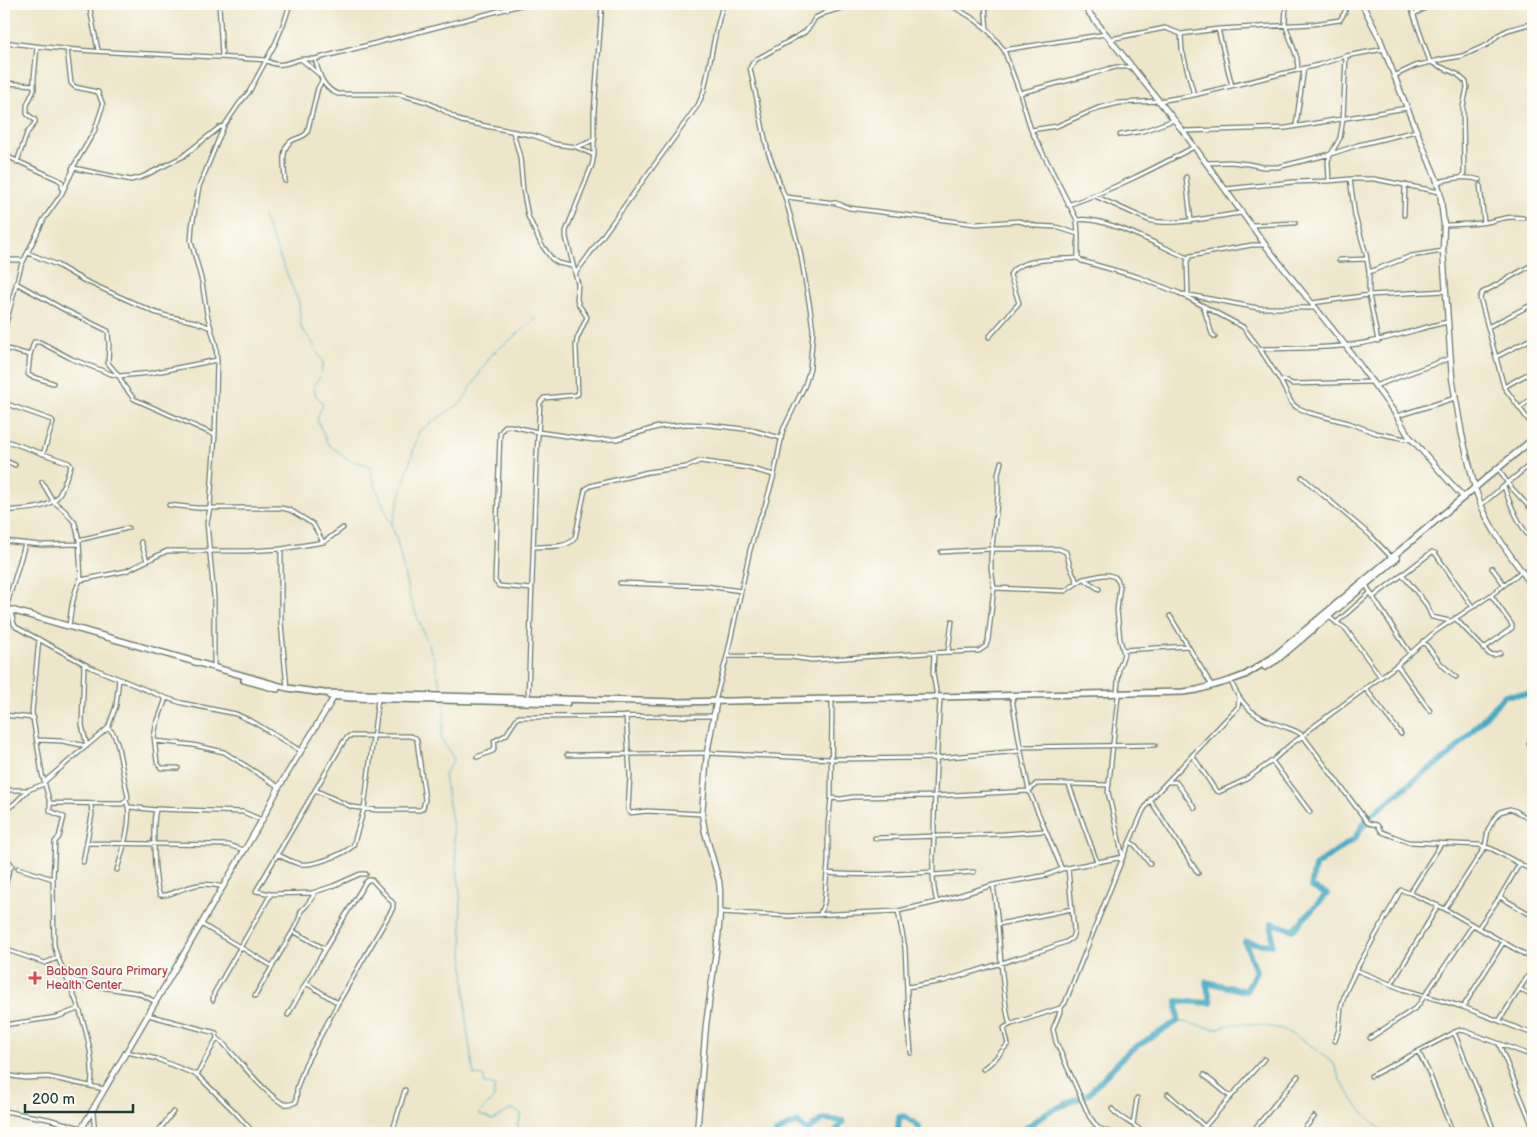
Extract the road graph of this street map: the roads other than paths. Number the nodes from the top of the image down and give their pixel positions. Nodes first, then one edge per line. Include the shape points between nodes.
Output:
1 (89, 4) edge
2 (219, 4) edge
3 (290, 4) edge
4 (525, 4) edge
5 (602, 4) edge
6 (723, 4) edge
7 (855, 4) edge
8 (949, 4) edge
9 (985, 4) edge
10 (1082, 4) edge
11 (1286, 4) edge
12 (1345, 4) edge
13 (1362, 4) edge
14 (1410, 4) edge
15 (1433, 4) edge
16 (1414, 14) junction
17 (1533, 23) edge
18 (1285, 24) junction
19 (987, 29) junction
20 (1218, 29) junction
21 (1106, 33) junction
22 (1181, 34) junction
23 (1111, 39) junction
24 (4, 42) edge
25 (37, 47) junction
26 (67, 49) junction
27 (1384, 49) junction
28 (98, 50) junction
29 (1004, 50) junction
30 (222, 56) junction
31 (1346, 56) junction
32 (302, 59) junction
33 (315, 59) junction
34 (265, 60) junction
35 (1430, 62) junction
36 (1132, 67) junction
37 (1304, 68) junction
38 (1298, 69) junction
39 (320, 76) junction
40 (1394, 76) junction
41 (322, 81) junction
42 (4, 83) edge
43 (34, 85) junction
44 (1232, 86) junction
45 (1020, 93) junction
46 (1194, 95) junction
47 (1159, 101) junction
48 (1407, 108) junction
49 (1174, 119) junction
50 (1343, 119) junction
51 (1296, 125) junction
52 (224, 126) junction
53 (1031, 130) junction
54 (1183, 131) junction
55 (1417, 131) junction
56 (513, 132) junction
57 (1120, 134) dead end
58 (594, 139) junction
59 (1195, 146) junction
60 (576, 147) junction
61 (1330, 154) junction
62 (4, 155) edge
63 (594, 155) junction
64 (17, 162) junction
65 (1207, 163) junction
66 (1186, 177) dead end
67 (1460, 178) junction
68 (1350, 179) junction
69 (1480, 180) dead end
70 (285, 181) dead end
71 (1329, 181) junction
72 (1437, 182) junction
73 (1405, 184) junction
74 (63, 185) junction
75 (1480, 185) dead end
76 (1226, 189) junction
77 (1440, 192) junction
78 (62, 195) junction
79 (1095, 196) junction
80 (785, 197) junction
81 (1068, 205) junction
82 (1242, 213) junction
83 (1404, 215) dead end
84 (1355, 216) junction
85 (1349, 217) dead end
86 (1523, 218) dead end
87 (1077, 220) junction
88 (1191, 221) junction
89 (1484, 222) junction
90 (1295, 223) dead end
91 (1444, 225) junction
92 (1252, 226) junction
93 (1078, 234) junction
94 (1266, 246) junction
95 (1443, 251) junction
96 (28, 253) junction
97 (1078, 258) junction
98 (1188, 258) junction
99 (1367, 259) junction
100 (4, 260) edge
101 (24, 260) junction
102 (1339, 260) dead end
103 (572, 266) junction
104 (1532, 268) edge
105 (1369, 272) junction
106 (574, 274) junction
107 (16, 283) junction
108 (1446, 291) junction
109 (1179, 293) junction
110 (1188, 295) junction
111 (1369, 295) junction
112 (1312, 303) junction
113 (1533, 304) edge
114 (1203, 306) junction
115 (1315, 308) junction
116 (1448, 322) junction
117 (1488, 327) junction
118 (211, 328) junction
119 (4, 331) edge
120 (988, 337) dead end
121 (1215, 337) dead end
122 (1533, 338) edge
123 (1378, 341) junction
124 (1345, 345) junction
125 (4, 348) edge
126 (1260, 349) junction
127 (30, 355) junction
128 (1496, 357) junction
129 (1450, 358) junction
130 (217, 360) junction
131 (1533, 371) edge
132 (119, 376) junction
133 (1280, 380) junction
134 (53, 383) dead end
135 (1373, 384) junction
136 (1504, 387) junction
137 (1533, 396) edge
138 (1455, 398) junction
139 (4, 403) edge
140 (1520, 408) junction
141 (1397, 416) junction
142 (1533, 426) edge
143 (538, 432) junction
144 (215, 435) junction
145 (781, 438) junction
146 (1533, 439) edge
147 (4, 440) edge
148 (1414, 440) junction
149 (1531, 445) edge
150 (43, 454) junction
151 (1533, 454) edge
152 (4, 460) edge
153 (1001, 462) dead end
154 (1533, 462) edge
155 (15, 465) dead end
156 (1500, 471) junction
157 (774, 475) junction
158 (1302, 477) dead end
159 (42, 482) dead end
160 (1506, 485) junction
161 (1476, 489) junction
162 (1464, 497) junction
163 (53, 501) junction
164 (169, 505) dead end
165 (1480, 506) junction
166 (210, 508) junction
167 (4, 511) edge
168 (1533, 511) edge
169 (128, 528) dead end
170 (343, 528) dead end
171 (1418, 538) junction
172 (4, 541) edge
173 (79, 542) junction
174 (141, 542) dead end
175 (324, 542) junction
176 (1533, 542) edge
177 (25, 544) junction
178 (533, 547) junction
179 (281, 549) junction
180 (992, 549) junction
181 (211, 552) junction
182 (941, 552) dead end
183 (1392, 558) junction
184 (147, 561) junction
185 (1492, 568) dead end
186 (1522, 570) junction
187 (1402, 574) junction
188 (1083, 578) junction
189 (81, 580) junction
190 (1078, 582) junction
191 (620, 583) dead end
192 (1366, 584) junction
193 (1504, 584) junction
194 (1533, 587) edge
195 (994, 588) junction
196 (532, 589) junction
197 (1099, 589) dead end
198 (741, 591) junction
199 (1370, 592) junction
200 (1490, 595) junction
201 (1373, 597) junction
202 (1472, 606) junction
203 (6, 610) edge
204 (1170, 616) dead end
205 (1329, 616) junction
206 (1455, 618) junction
207 (952, 621) dead end
208 (1450, 622) junction
209 (1336, 623) junction
210 (69, 626) junction
211 (81, 631) junction
212 (39, 639) junction
213 (1423, 641) junction
214 (1188, 646) junction
215 (1484, 649) junction
216 (1124, 650) junction
217 (948, 652) junction
218 (934, 653) junction
219 (1410, 653) junction
220 (1500, 653) dead end
221 (727, 656) junction
222 (84, 664) junction
223 (1397, 665) junction
224 (214, 668) junction
225 (1380, 676) junction
226 (1456, 677) dead end
227 (119, 679) junction
228 (1232, 684) junction
229 (1212, 686) junction
230 (287, 688) junction
231 (1365, 688) junction
232 (1118, 695) junction
233 (334, 697) junction
234 (166, 698) junction
235 (528, 698) junction
236 (938, 698) junction
237 (1012, 698) junction
238 (378, 699) junction
239 (1239, 699) junction
240 (851, 700) junction
241 (832, 702) junction
242 (715, 703) junction
243 (1430, 711) dead end
244 (4, 715) edge
245 (626, 716) junction
246 (714, 716) junction
247 (34, 718) junction
248 (108, 728) junction
249 (1402, 734) dead end
250 (374, 736) junction
251 (1304, 736) junction
252 (37, 740) junction
253 (155, 740) junction
254 (1155, 745) dead end
255 (87, 746) junction
256 (1112, 746) junction
257 (1021, 749) junction
258 (302, 751) junction
259 (707, 753) junction
260 (628, 754) junction
261 (567, 755) dead end
262 (1192, 755) junction
263 (477, 757) dead end
264 (937, 758) junction
265 (831, 760) junction
266 (1272, 761) junction
267 (178, 768) dead end
268 (1166, 782) junction
269 (44, 783) junction
270 (1069, 785) junction
271 (1109, 785) junction
272 (279, 787) junction
273 (4, 790) edge
274 (28, 790) junction
275 (315, 790) junction
276 (1029, 791) junction
277 (934, 796) junction
278 (831, 798) junction
279 (1150, 800) junction
280 (126, 801) junction
281 (50, 803) junction
282 (91, 804) junction
283 (130, 807) junction
284 (1194, 808) dead end
285 (364, 809) junction
286 (156, 810) junction
287 (4, 811) edge
288 (1310, 812) dead end
289 (702, 814) junction
290 (262, 820) junction
291 (1533, 822) edge
292 (1045, 831) junction
293 (934, 836) junction
294 (875, 838) dead end
295 (1130, 842) junction
296 (87, 843) junction
297 (124, 844) junction
298 (154, 844) junction
299 (1441, 844) junction
300 (1485, 847) junction
301 (244, 850) junction
302 (277, 854) junction
303 (1123, 857) junction
304 (4, 860) edge
305 (83, 862) dead end
306 (1097, 862) junction
307 (1520, 863) junction
308 (1150, 864) dead end
309 (18, 868) dead end
310 (1068, 868) junction
311 (1062, 869) junction
312 (117, 870) dead end
313 (1533, 870) edge
314 (974, 872) dead end
315 (827, 873) junction
316 (1198, 873) dead end
317 (366, 874) dead end
318 (933, 874) junction
319 (53, 879) junction
320 (993, 885) junction
321 (4, 887) edge
322 (223, 887) junction
323 (312, 893) junction
324 (1410, 893) junction
325 (271, 894) junction
326 (1500, 897) junction
327 (937, 902) junction
328 (824, 903) junction
329 (1438, 905) junction
330 (1072, 909) junction
331 (1445, 909) junction
332 (898, 911) junction
333 (720, 912) junction
334 (820, 914) junction
335 (829, 914) junction
336 (1533, 916) edge
337 (201, 924) junction
338 (999, 924) junction
339 (1473, 925) junction
340 (1478, 928) junction
341 (293, 931) junction
342 (1503, 943) junction
343 (240, 947) junction
344 (4, 949) edge
345 (325, 949) junction
346 (57, 958) junction
347 (1533, 959) edge
348 (1000, 963) junction
349 (272, 966) junction
350 (1533, 968) edge
351 (1356, 970) junction
352 (67, 978) junction
353 (306, 983) junction
354 (1391, 985) junction
355 (907, 987) junction
356 (1520, 989) junction
357 (255, 996) dead end
358 (1426, 996) junction
359 (1533, 996) edge
360 (212, 1000) dead end
361 (156, 1002) junction
362 (338, 1004) junction
363 (1463, 1007) junction
364 (1060, 1008) junction
365 (78, 1009) junction
366 (148, 1015) junction
367 (288, 1015) dead end
368 (1499, 1021) junction
369 (4, 1024) edge
370 (1011, 1024) junction
371 (1454, 1032) junction
372 (1533, 1034) edge
373 (217, 1038) junction
374 (1370, 1038) dead end
375 (1335, 1041) dead end
376 (1499, 1044) junction
377 (1418, 1051) junction
378 (127, 1052) junction
379 (911, 1053) dead end
380 (1533, 1056) edge
381 (1264, 1058) dead end
382 (983, 1069) dead end
383 (4, 1075) edge
384 (197, 1075) junction
385 (1204, 1075) dead end
386 (1298, 1076) dead end
387 (1371, 1076) dead end
388 (91, 1086) junction
389 (105, 1089) junction
390 (405, 1090) dead end
391 (1168, 1094) dead end
392 (1231, 1097) junction
393 (1137, 1098) dead end
394 (1112, 1109) dead end
395 (93, 1110) junction
396 (4, 1111) edge
397 (173, 1112) dead end
398 (1314, 1117) dead end
399 (1133, 1124) junction
400 (1205, 1127) junction
401 (1533, 1127) edge
402 (81, 1131) edge
403 (95, 1132) edge
404 (106, 1133) edge
405 (158, 1133) edge
406 (254, 1133) edge
407 (392, 1133) edge
408 (697, 1133) edge
409 (1113, 1133) edge
410 (1143, 1133) edge
411 (1200, 1133) edge
412 (1212, 1133) edge
413 (1251, 1133) edge
414 (1300, 1133) edge
415 (1453, 1133) edge
416 (1495, 1133) edge

1 - 28 street
2 - 30 street
3 - 34 street via 276,42
4 - 33 street
5 - 58 street
6 - 106 street via 704,92 698,105
7 - 80 street via 814,18 805,32 750,68 768,152
8 - 19 street
9 - 19 street
10 - 21 street
11 - 18 street
12 - 18 street via 1340,20
13 - 27 street
14 - 16 street
15 - 16 street
16 - 35 street
17 - 35 street via 1508,30 1470,53
18 - 20 street
18 - 38 street
19 - 29 street
20 - 22 street
20 - 44 street
21 - 23 street
21 - 29 street
22 - 23 street via 1165,28
22 - 46 street
23 - 36 street
24 - 25 street
25 - 26 street
25 - 43 street
26 - 28 street
26 - 74 street via 71,83 75,87 98,92 103,105 94,132
27 - 31 street
27 - 40 street
28 - 30 street
29 - 45 street
30 - 34 street
31 - 37 street
31 - 50 street
32 - 33 street
32 - 34 street via 288,64
32 - 39 street
33 - 39 street
34 - 52 street via 249,92
35 - 40 street
35 - 67 street via 1457,74 1466,82 1464,172
36 - 45 street via 1108,68 1089,76
36 - 47 street
37 - 38 street
37 - 51 street
38 - 44 street
39 - 41 street
40 - 48 street
41 - 56 street via 338,94 407,95 442,108 461,121
41 - 70 street via 307,133 287,144
42 - 43 street
43 - 64 street via 26,113 35,122 27,133
44 - 46 street
45 - 53 street
46 - 47 street
47 - 49 street
47 - 53 street via 1119,103 1098,108 1057,126
48 - 50 street
48 - 55 street
49 - 54 street
49 - 57 street via 1143,132
50 - 51 street
50 - 61 street via 1340,138
51 - 54 street
52 - 78 street via 182,157 142,177 131,180 74,168
52 - 118 street via 199,187 191,241
53 - 81 street
54 - 59 street
55 - 61 street
55 - 72 street
56 - 60 street
56 - 103 street via 528,216 552,259
58 - 60 street
58 - 63 street
59 - 65 street
59 - 79 street
60 - 63 street
61 - 65 street via 1278,167
61 - 71 street
62 - 64 street
63 - 103 street via 566,231
64 - 74 street via 57,179
65 - 76 street
66 - 88 street
67 - 69 street
67 - 72 street
68 - 71 street
68 - 73 street
68 - 84 street
71 - 76 street
72 - 77 street
73 - 77 street
73 - 83 street
74 - 78 street
75 - 89 street
76 - 82 street
77 - 91 street
78 - 96 street via 44,219
79 - 81 street
79 - 88 street via 1152,221
80 - 93 street via 976,224 1019,221
80 - 145 street via 800,250 813,340 805,385
81 - 87 street
82 - 88 street
82 - 92 street
84 - 85 street
84 - 99 street
86 - 89 street via 1508,217
87 - 93 street
87 - 98 street via 1105,222
89 - 91 street
90 - 92 street
91 - 95 street
92 - 94 street
93 - 97 street
94 - 98 street via 1252,245
94 - 112 street
95 - 105 street via 1411,256
95 - 108 street
96 - 101 street
96 - 118 street via 154,312
97 - 109 street
97 - 120 street via 1036,260 1013,269 1010,275 1019,303
98 - 110 street
99 - 102 street
99 - 105 street
100 - 101 street
101 - 107 street
103 - 106 street
104 - 117 street via 1480,295
105 - 111 street
106 - 143 street via 578,284 577,299 587,317 575,352 578,392 542,400
107 - 119 street
107 - 132 street via 108,331 108,363
108 - 111 street
108 - 116 street
109 - 110 street
109 - 114 street
110 - 115 street via 1258,308
111 - 112 street
111 - 123 street
112 - 115 street
113 - 117 street
114 - 121 street
114 - 126 street via 1243,327
115 - 124 street
116 - 123 street
116 - 129 street
117 - 128 street
118 - 130 street
122 - 128 street
123 - 124 street
124 - 126 street
124 - 135 street
125 - 127 street
126 - 133 street
127 - 132 street via 34,342 40,342 72,359
127 - 134 street via 28,374
128 - 136 street
129 - 135 street
129 - 138 street
130 - 132 street
130 - 144 street
131 - 136 street
132 - 144 street via 134,399
133 - 135 street via 1292,384
133 - 148 street via 1296,407 1376,433
135 - 141 street
136 - 140 street
137 - 140 street
138 - 141 street
138 - 161 street
139 - 150 street via 52,420
140 - 142 street
141 - 148 street
143 - 145 street via 585,440 618,440 658,427 687,424 752,430
143 - 178 street
143 - 196 street via 505,426 500,432 495,581 500,586
144 - 166 street
145 - 157 street
146 - 161 main road
147 - 150 street
148 - 162 street
149 - 151 street
149 - 156 main road
150 - 163 street via 71,464
152 - 155 street
153 - 180 street
154 - 160 street
156 - 160 street
156 - 161 main road
157 - 178 street via 700,461 686,467 590,486 585,490 575,538 564,545
157 - 198 street via 758,522
158 - 183 street
159 - 163 street
160 - 165 street
160 - 168 street
160 - 176 street via 1507,497
161 - 162 main road
161 - 165 street
161 - 171 main road
162 - 171 main road
163 - 167 street via 42,506
163 - 173 street via 75,523
164 - 166 street
165 - 186 street
166 - 175 street via 290,510 313,524
166 - 181 street via 207,523
169 - 173 street
170 - 175 street
171 - 183 main road
171 - 192 main road
172 - 177 street
173 - 177 street
173 - 189 street
174 - 184 street
175 - 179 street
177 - 203 street
178 - 196 street
179 - 181 street
179 - 230 street via 281,623
180 - 182 street
180 - 190 street via 1059,549 1066,552
180 - 195 street
181 - 184 street via 167,551
181 - 224 street
183 - 229 main road via 1272,658 1245,674
184 - 189 street via 126,571
185 - 193 street
186 - 193 street
186 - 194 street
187 - 201 street
187 - 202 street via 1435,553
187 - 208 street via 1426,604 1432,617
188 - 190 street
188 - 197 street
188 - 216 street via 1109,575 1118,581 1117,610
189 - 210 street via 72,603
190 - 195 street via 1065,591
191 - 198 street via 706,586
192 - 199 street
192 - 205 main road
193 - 200 street
195 - 217 street via 986,646 979,651
196 - 235 street
198 - 221 street
199 - 201 street
199 - 209 street
200 - 202 street
200 - 215 street via 1512,628
201 - 219 street
202 - 206 street
203 - 210 main road
203 - 211 main road
203 - 212 street via 16,627
204 - 214 street
205 - 209 street
205 - 228 main road via 1278,659
206 - 208 street
206 - 215 street
207 - 217 street
208 - 213 street
209 - 225 street via 1346,629
210 - 211 main road
211 - 224 main road
211 - 233 main road via 262,685
212 - 222 street
212 - 247 street
213 - 219 street
213 - 226 street
214 - 216 street
214 - 229 street
215 - 220 street via 1489,654
216 - 232 street
217 - 218 street
218 - 221 street via 812,660 790,656
218 - 236 street via 933,673
219 - 223 street
221 - 242 street
222 - 227 street
222 - 255 street via 82,725
223 - 225 street
223 - 243 street
224 - 230 main road
225 - 231 street
227 - 234 street
227 - 248 street via 116,706
228 - 232 main road via 1191,694
228 - 239 street
229 - 232 main road via 1183,692
230 - 235 main road via 341,694
231 - 249 street
231 - 251 street
232 - 236 main road
232 - 237 main road
232 - 256 street
233 - 238 main road
233 - 258 street
234 - 253 street via 156,726
234 - 258 street via 236,714
235 - 242 main road
236 - 237 main road
236 - 240 main road
236 - 264 street
237 - 257 street
238 - 242 main road
238 - 250 street
239 - 251 street via 1263,719
239 - 262 street via 1238,707
240 - 241 main road
240 - 242 main road
241 - 242 main road
241 - 265 street
242 - 246 street
244 - 247 street
245 - 246 street
245 - 260 street
245 - 263 street via 519,717 506,735 494,741 493,751
246 - 259 street
247 - 252 street
248 - 255 street
248 - 280 street via 118,742 128,797
250 - 275 street via 347,738
250 - 285 street
250 - 285 street via 416,738 425,800 420,810
251 - 266 street
251 - 299 street via 1367,821 1377,825 1382,832 1408,842
252 - 255 street
252 - 269 street
253 - 267 street via 159,766
253 - 272 street via 224,752
254 - 256 street
255 - 269 street
256 - 257 street
256 - 271 street
257 - 264 street
257 - 276 street
258 - 272 street
259 - 260 street
259 - 265 street
259 - 289 street
260 - 261 street
260 - 289 street via 630,813
262 - 266 street via 1219,792
262 - 268 street
264 - 265 street
264 - 277 street
265 - 278 street
266 - 288 street
268 - 279 street
268 - 284 street via 1176,782
269 - 274 street
269 - 281 street
270 - 271 street
270 - 276 street via 1036,784
270 - 306 street
271 - 303 street
272 - 290 street
273 - 274 street
274 - 287 street
275 - 285 street via 346,806
275 - 302 street
276 - 277 street
276 - 292 street
277 - 278 street
277 - 293 street
278 - 315 street
279 - 295 street
279 - 316 street
280 - 282 street via 122,804
280 - 283 street
281 - 282 street
281 - 319 street via 50,811 64,818 55,842
282 - 296 street
283 - 286 street
283 - 297 street
285 - 302 street via 355,843 339,855 305,864
286 - 290 street via 243,812
286 - 298 street
289 - 333 street via 719,881
290 - 301 street
291 - 300 street via 1510,809 1500,812 1488,830
292 - 293 street
292 - 311 street
293 - 294 street
293 - 318 street
295 - 303 street
295 - 308 street
296 - 297 street
296 - 305 street
297 - 298 street
297 - 312 street
298 - 301 street via 228,845
298 - 322 street via 156,884 160,895 203,883
299 - 300 street
299 - 324 street
300 - 307 street
300 - 331 street
301 - 322 street
302 - 325 street via 256,891
303 - 306 street
303 - 364 street via 1068,997
304 - 321 street via 12,866
306 - 310 street
307 - 313 street
307 - 326 street
309 - 319 street
310 - 311 street
310 - 330 street
311 - 320 street
314 - 318 street
315 - 318 street
315 - 328 street
317 - 323 street
318 - 327 street
319 - 346 street
320 - 327 street
320 - 338 street
322 - 337 street
323 - 325 street
323 - 341 street
324 - 329 street
324 - 351 street via 1401,890
325 - 343 street
326 - 336 street
326 - 340 street
327 - 332 street
328 - 334 street
328 - 335 street
329 - 331 street
329 - 354 street
330 - 338 street
330 - 348 street via 1072,938
331 - 339 street
332 - 335 street
332 - 355 street via 905,948
333 - 334 street via 788,916
333 - 408 street
334 - 335 street
337 - 343 street
337 - 361 street
338 - 348 street
339 - 340 street
339 - 358 street
340 - 342 street
341 - 345 street
341 - 349 street
342 - 347 street
342 - 363 street
343 - 349 street
343 - 360 street
344 - 346 street via 45,963
345 - 353 street
345 - 362 street via 365,883 372,880 393,903 393,908
346 - 352 street
348 - 355 street via 944,981
348 - 370 street
349 - 357 street
350 - 356 street
351 - 354 street
351 - 375 street via 1345,993
352 - 361 street via 138,993
352 - 365 street
353 - 362 street
353 - 367 street
354 - 358 street
355 - 379 street
356 - 359 street
356 - 368 street
358 - 363 street
358 - 374 street via 1417,1007
361 - 366 street
362 - 373 street via 305,1065 296,1102 292,1105 284,1104 273,1096
363 - 368 street
364 - 370 street
364 - 409 street via 1053,1029 1056,1042 1088,1116 1098,1128
365 - 369 street via 57,1017
365 - 388 street via 92,1056
366 - 373 street via 214,1032
366 - 378 street
368 - 372 street
370 - 382 street via 1004,1028 1008,1044
371 - 376 street via 1465,1031
371 - 377 street
371 - 416 street
373 - 384 street
376 - 380 street
376 - 401 street
377 - 387 street
377 - 415 street
378 - 384 street via 157,1059
378 - 389 street
381 - 392 street
383 - 388 street via 48,1077
384 - 406 street
385 - 392 street
386 - 413 street
388 - 389 street
389 - 395 street
390 - 407 street
391 - 400 street
392 - 400 street
393 - 399 street
394 - 399 street
395 - 402 street
395 - 403 street
396 - 402 street via 48,1118
397 - 405 street
398 - 414 street
399 - 410 street
400 - 411 street
400 - 412 street
403 - 404 street

